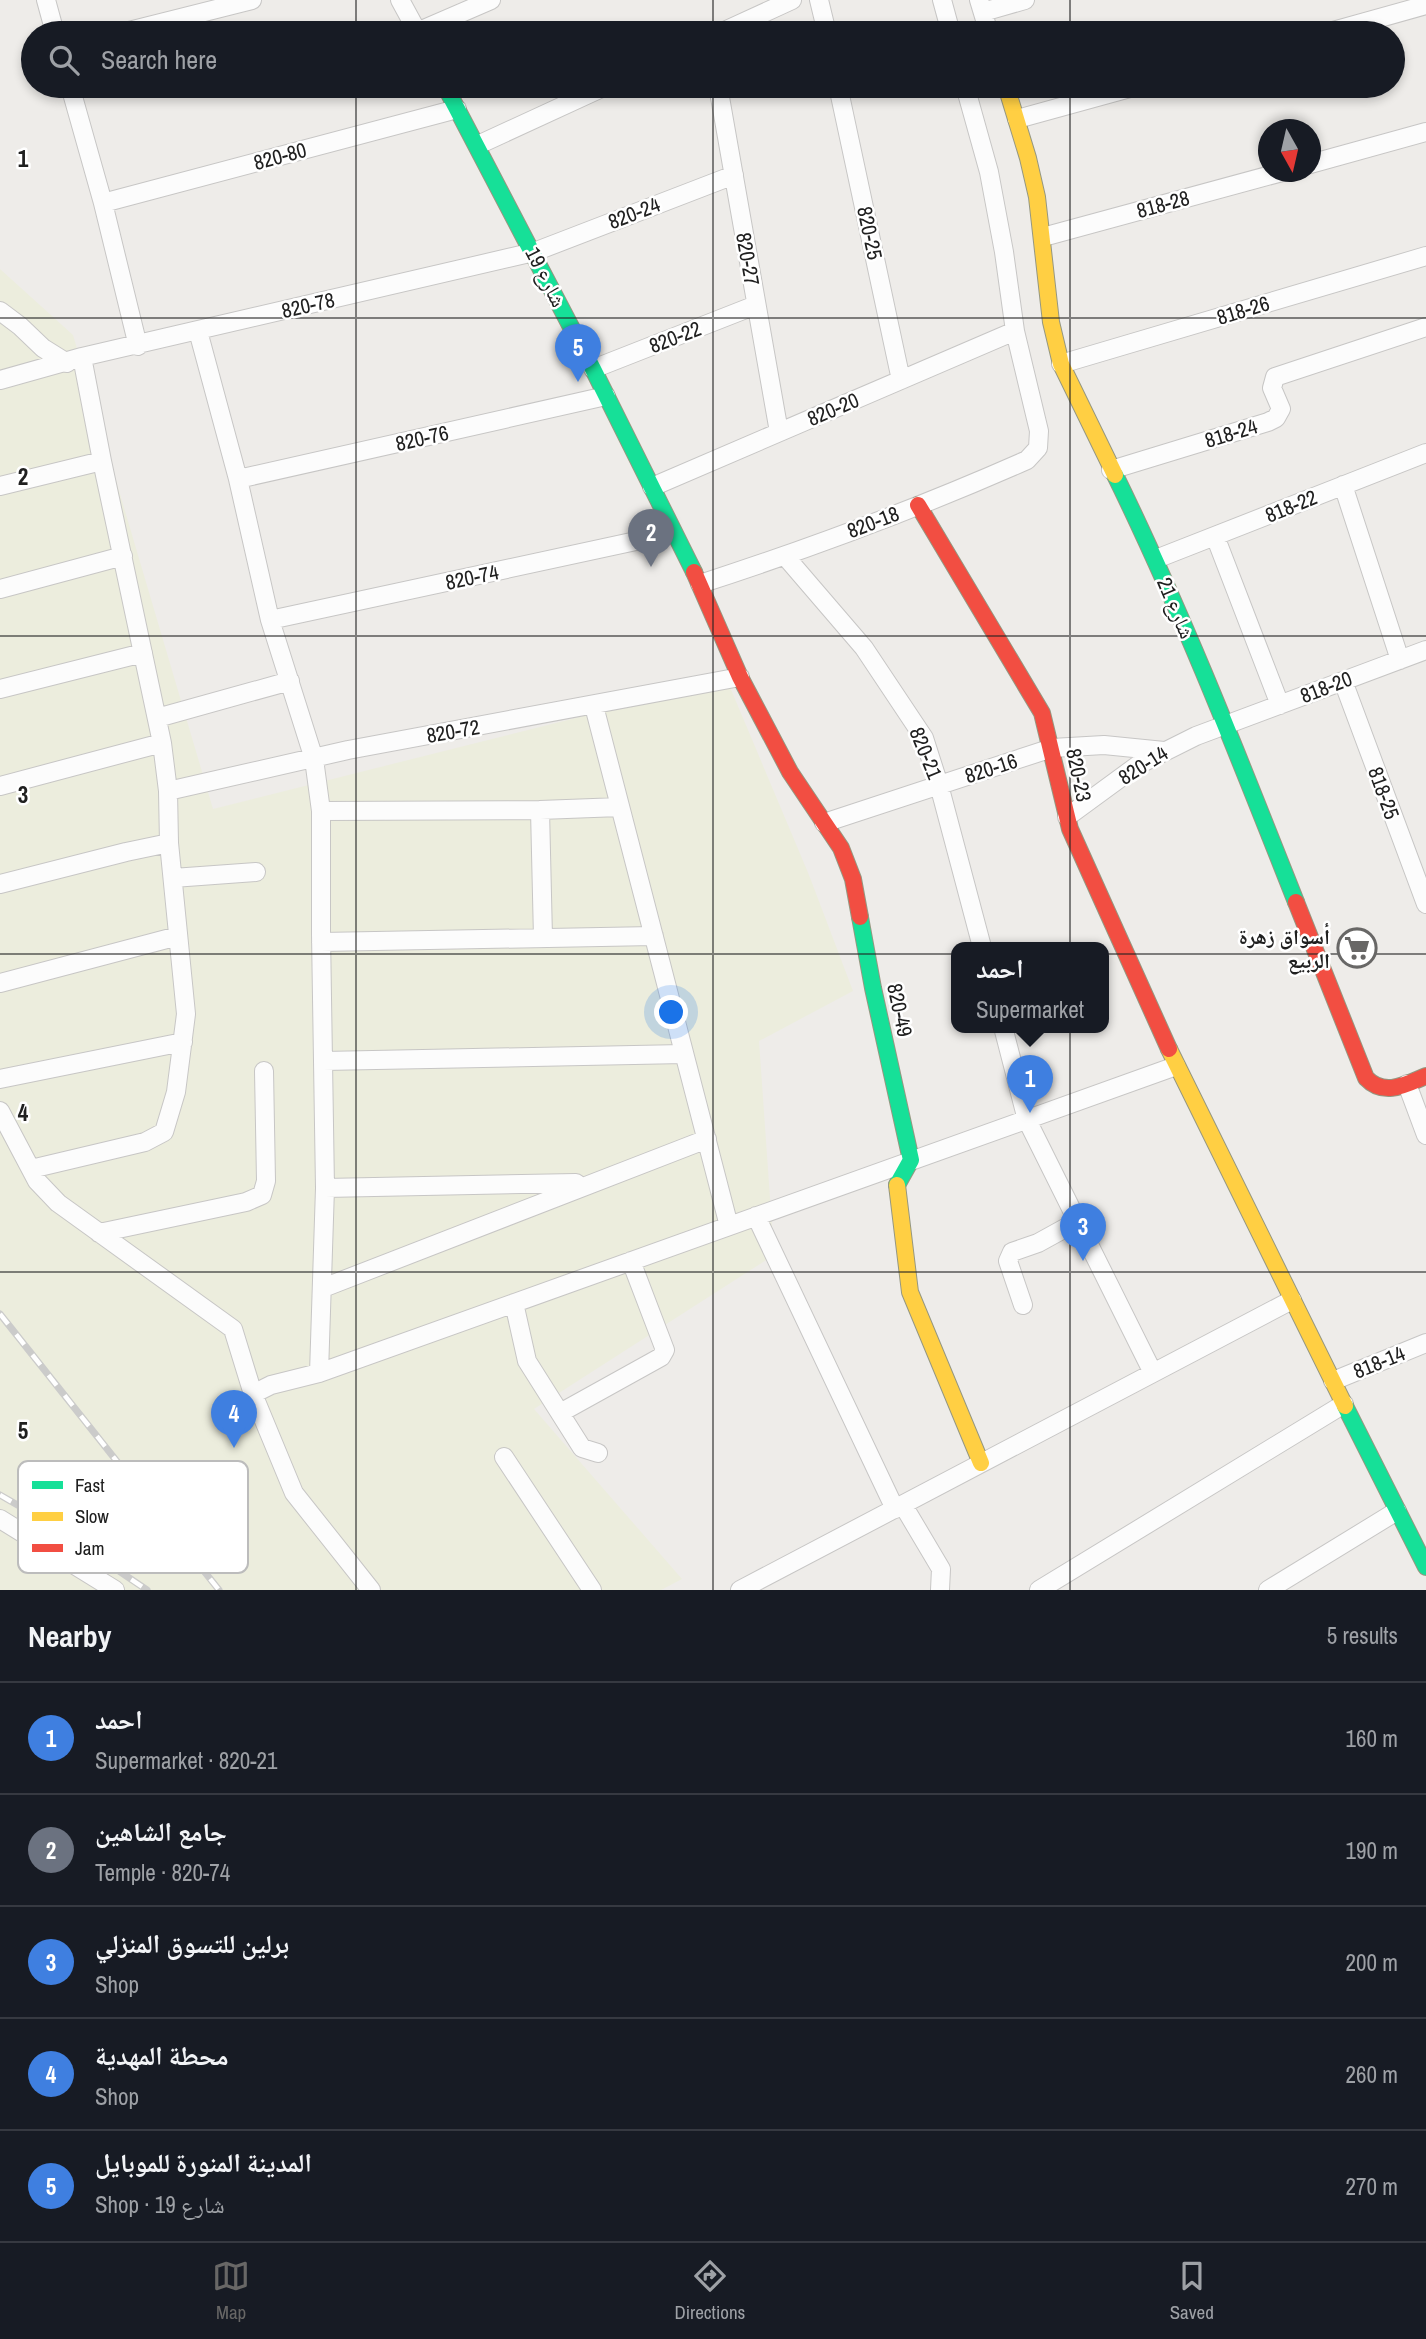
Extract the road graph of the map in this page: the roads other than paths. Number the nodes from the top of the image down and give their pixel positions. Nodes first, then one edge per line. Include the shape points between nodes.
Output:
1 (46, 0) edge
2 (252, 0) edge
3 (400, 0) edge
4 (491, 0) edge
5 (792, 0) edge
6 (820, 0) edge
7 (942, 0) edge
8 (1025, 0) edge
9 (1426, 5) edge
10 (981, 6) edge
11 (52, 21) edge
12 (169, 21) edge
13 (412, 21) edge
14 (443, 21) edge
15 (746, 21) edge
16 (824, 21) edge
17 (948, 21) edge
18 (1369, 21) edge
19 (73, 98) edge
20 (451, 98) edge
21 (580, 98) edge
22 (721, 98) edge
23 (841, 98) edge
24 (968, 98) edge
25 (1010, 98) edge
26 (1093, 98) edge
27 (457, 109) junction
28 (1017, 119) junction
29 (1426, 132) edge
30 (478, 145) junction
31 (1321, 161) edge
32 (734, 175) junction
33 (1258, 179) edge
34 (103, 202) junction
35 (1044, 237) junction
36 (534, 252) junction
37 (1426, 256) edge
38 (756, 305) junction
39 (0, 311) edge
40 (1426, 327) edge
41 (198, 331) junction
42 (1015, 331) junction
43 (138, 346) junction
44 (74, 360) junction
45 (1061, 364) junction
46 (593, 369) junction
47 (0, 380) edge
48 (901, 380) junction
49 (606, 396) junction
50 (779, 432) junction
51 (1426, 453) edge
52 (102, 461) junction
53 (1111, 470) junction
54 (238, 479) junction
55 (1343, 485) junction
56 (0, 486) edge
57 (652, 487) junction
58 (918, 505) junction
59 (673, 533) junction
60 (1215, 536) junction
61 (123, 556) junction
62 (785, 556) junction
63 (1156, 559) junction
64 (700, 584) junction
65 (0, 589) edge
66 (270, 621) junction
67 (1426, 650) edge
68 (143, 653) junction
69 (1400, 660) junction
70 (740, 677) junction
71 (290, 681) junction
72 (1343, 681) junction
73 (0, 689) edge
74 (1280, 705) junction
75 (594, 706) junction
76 (157, 718) junction
77 (1226, 725) junction
78 (162, 743) junction
79 (1052, 748) junction
80 (1164, 751) junction
81 (314, 759) junction
82 (939, 785) junction
83 (0, 786) edge
84 (168, 791) junction
85 (620, 807) junction
86 (540, 810) junction
87 (321, 811) junction
88 (1067, 817) junction
89 (824, 823) junction
90 (169, 843) junction
91 (256, 872) dead end
92 (173, 878) junction
93 (0, 884) edge
94 (1426, 904) edge
95 (178, 936) junction
96 (654, 936) junction
97 (543, 938) junction
98 (321, 942) junction
99 (981, 942) edge
100 (0, 982) edge
101 (1005, 1033) edge
102 (183, 1042) junction
103 (684, 1054) junction
104 (323, 1061) junction
105 (1176, 1066) junction
106 (264, 1071) dead end
107 (1426, 1076) edge
108 (0, 1079) edge
109 (1407, 1084) junction
110 (0, 1111) edge
111 (1027, 1120) junction
112 (1426, 1135) edge
113 (707, 1139) junction
114 (911, 1160) junction
115 (31, 1169) junction
116 (590, 1183) junction
117 (325, 1188) junction
118 (756, 1216) junction
119 (1078, 1222) junction
120 (729, 1226) junction
121 (99, 1233) junction
122 (631, 1261) junction
123 (323, 1288) junction
124 (1292, 1300) junction
125 (514, 1303) junction
126 (1023, 1305) dead end
127 (1426, 1343) edge
128 (319, 1373) junction
129 (1153, 1373) junction
130 (1333, 1381) junction
131 (253, 1394) junction
132 (1345, 1404) junction
133 (560, 1413) junction
134 (598, 1453) dead end
135 (504, 1457) dead end
136 (981, 1463) junction
137 (899, 1507) junction
138 (1397, 1511) junction
139 (1426, 1567) edge
140 (87, 1573) edge
141 (115, 1590) edge
142 (371, 1590) edge
143 (592, 1590) edge
144 (740, 1590) edge
145 (940, 1590) edge
146 (1039, 1590) edge
147 (1268, 1590) edge

1 - 11 street
2 - 12 street
3 - 13 street
4 - 14 street
5 - 15 street
6 - 16 street
7 - 17 street
8 - 10 street
9 - 18 street
19 - 34 street
20 - 27 street, شارع 19
21 - 30 street
22 - 32 street, 820-27
23 - 48 street, 820-25
24 - 42 street via 997,212
25 - 28 street, شارع 21
26 - 28 street
27 - 30 street, شارع 19
27 - 34 street, 820-80
28 - 35 street, شارع 21
29 - 31 street
30 - 36 street, شارع 19
32 - 36 street, 820-24
32 - 38 street, 820-27
33 - 35 street, 818-28
34 - 43 street
35 - 45 street, شارع 21 via 1045,280
36 - 41 street, 820-78
36 - 46 street, شارع 19
37 - 45 street, 818-26
38 - 46 street, 820-22
38 - 50 street, 820-27
39 - 44 street via 43,348
40 - 53 street, 818-24 via 1275,377 1272,388 1281,409 1268,422
41 - 43 street, 820-78
41 - 54 street
42 - 48 street, 820-20
42 - 58 street, 820-18 via 1038,423 1038,448 1027,460
43 - 44 street, 820-78
44 - 47 street, 820-78
44 - 52 street
45 - 53 street, شارع 21
46 - 49 street, شارع 19
48 - 50 street, 820-20
49 - 54 street, 820-76
49 - 57 street, شارع 19
50 - 57 street, 820-20
51 - 55 street, 818-22
52 - 56 street
52 - 61 street
53 - 63 street, شارع 21
54 - 66 street
55 - 60 street, 818-22
55 - 69 street
57 - 59 street, شارع 19
58 - 62 street, 820-18
58 - 79 street, 820-23 via 1038,704
59 - 64 street, شارع 19
59 - 66 street, 820-74
60 - 63 street, 818-22
60 - 74 street
61 - 65 street
61 - 68 street
62 - 64 street, 820-18
62 - 82 street, 820-21 via 864,648 924,738
63 - 77 street, شارع 21
64 - 70 street, 820-49
66 - 71 street
67 - 69 street, 818-20
68 - 73 street
68 - 76 street
69 - 72 street, 818-20
70 - 75 street, 820-72
70 - 89 street, 820-49 via 790,772
71 - 76 street
71 - 81 street
72 - 74 street, 818-20
72 - 94 street, 818-25
74 - 77 street, 818-20
75 - 81 street, 820-72
75 - 85 street
76 - 78 street
77 - 80 street, 820-14
77 - 109 street, شارع 21 via 1366,1078 1373,1087 1384,1090
78 - 83 street
78 - 84 street
79 - 80 street, 820-16 via 1104,745
79 - 82 street, 820-16
79 - 88 street, 820-23
80 - 88 street, 820-14
81 - 84 street, 820-72
81 - 87 street
82 - 89 street, 820-16
82 - 99 street, 820-21
84 - 90 street
85 - 86 street
85 - 96 street
86 - 87 street
86 - 97 street
87 - 98 street
88 - 105 street, 820-23
89 - 114 street, 820-49 via 841,848 853,879
90 - 92 street
90 - 93 street
91 - 92 street
92 - 95 street
95 - 100 street
95 - 102 street via 186,1014
96 - 97 street
96 - 103 street
97 - 98 street
98 - 104 street
101 - 111 street
102 - 108 street
102 - 115 street via 164,1132 145,1142
103 - 104 street
103 - 113 street
104 - 117 street
105 - 111 street
105 - 124 street, 820-23
106 - 121 street via 266,1181 262,1195
107 - 109 street, شارع 21
109 - 112 street
110 - 115 street
111 - 114 street
111 - 119 street
113 - 116 street
113 - 120 street
114 - 118 street
114 - 136 street via 897,1185 909,1292
115 - 121 street via 58,1203
116 - 117 street
116 - 123 street
117 - 123 street
118 - 120 street
118 - 137 street
119 - 126 street via 1012,1252 1008,1261
119 - 129 street
120 - 122 street
121 - 131 street via 233,1329
122 - 125 street
122 - 133 street via 665,1350 661,1357
123 - 128 street
124 - 129 street
124 - 130 street, 820-23
125 - 128 street
125 - 133 street via 527,1361
127 - 130 street, 818-14
128 - 131 street
129 - 136 street
130 - 132 street, 820-23
131 - 142 street via 294,1493
132 - 138 street, 820-23
132 - 146 street
133 - 134 street via 582,1448
135 - 143 street
136 - 137 street
137 - 144 street
137 - 145 street via 941,1569
138 - 139 street, 820-23
138 - 147 street
140 - 141 street

